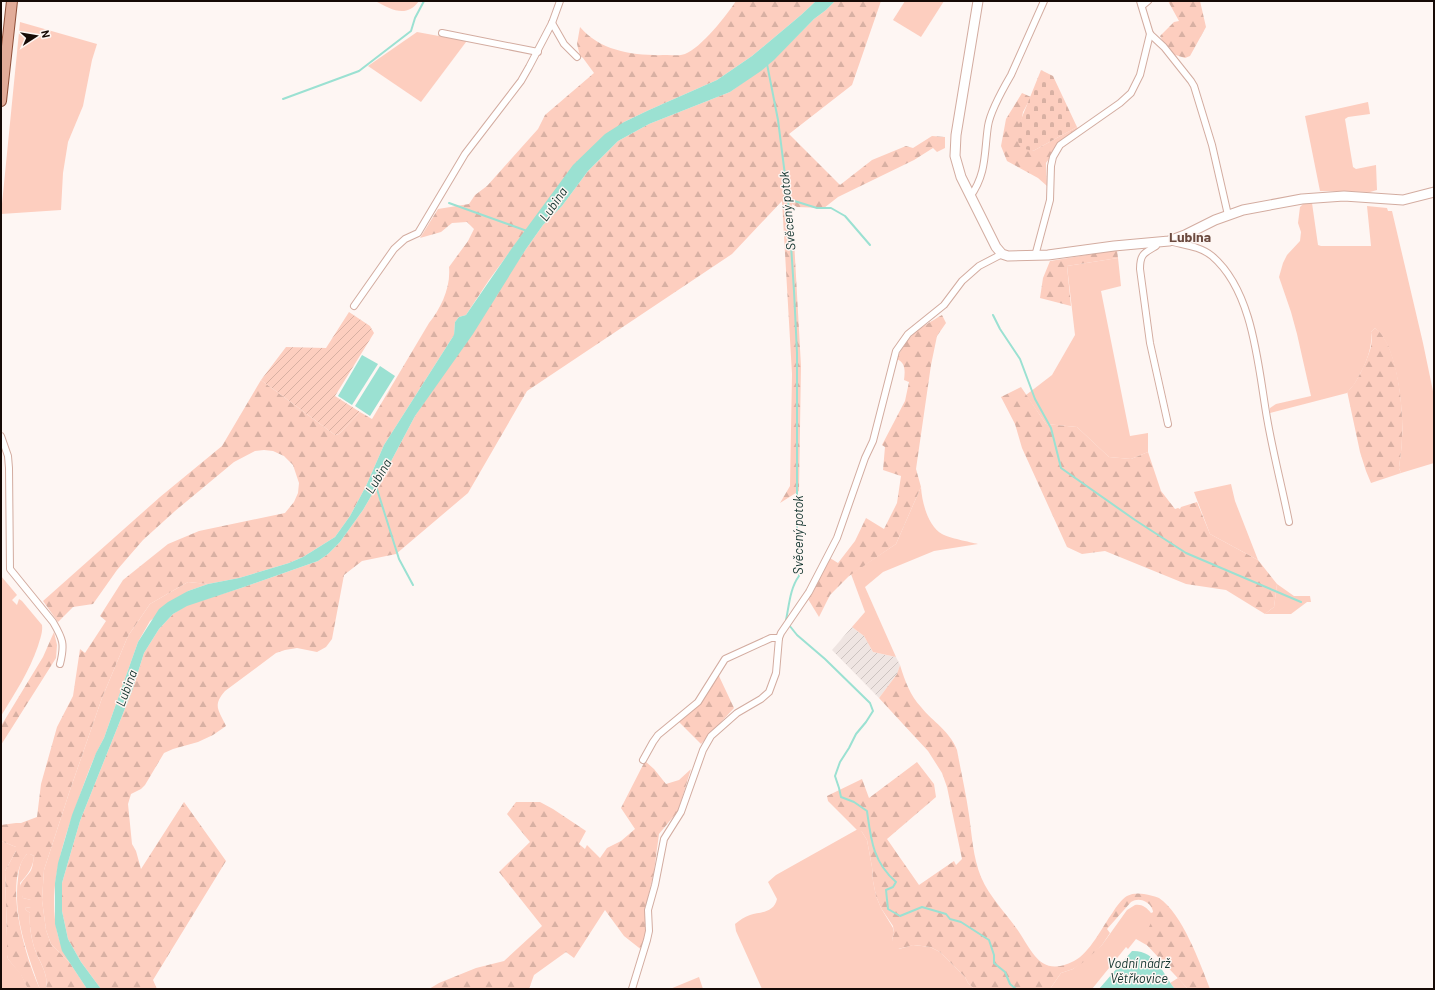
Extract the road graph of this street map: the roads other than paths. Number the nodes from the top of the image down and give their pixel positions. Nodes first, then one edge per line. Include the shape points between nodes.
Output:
1 (12, 1) edge
2 (560, 1) edge
3 (978, 1) edge
4 (1044, 1) edge
5 (1148, 1) edge
6 (1141, 4) edge
7 (552, 23) junction
8 (442, 33) dead end
9 (1150, 34) junction
10 (538, 52) junction
11 (577, 57) dead end
12 (1, 101) edge
13 (1434, 192) edge
14 (970, 197) junction
15 (1228, 215) junction
16 (1169, 241) junction
17 (1155, 242) junction
18 (1002, 254) junction
19 (1034, 256) junction
20 (354, 306) dead end
21 (1168, 424) dead end
22 (1, 436) edge
23 (1289, 522) dead end
24 (779, 638) junction
25 (60, 664) dead end
26 (644, 760) dead end
27 (632, 989) edge

1 - 12 main road
2 - 7 street
3 - 14 street via 955,148 958,171
4 - 14 street via 988,124 984,167
5 - 6 street
6 - 9 street
7 - 10 street
7 - 11 street via 564,44
8 - 10 street
9 - 15 street via 1194,86 1212,145
9 - 19 street via 1140,75 1131,93 1060,146 1053,157 1050,200
10 - 20 street via 521,81 465,154 418,233 405,239 394,249
13 - 15 street via 1403,200 1344,196 1302,199 1249,208
14 - 18 street
15 - 16 street
16 - 17 street
16 - 23 street via 1198,248 1211,256 1233,282 1242,300 1256,349 1267,419
17 - 19 street
17 - 21 street via 1156,246 1144,253 1140,259 1140,269 1150,343
18 - 19 street via 1014,257
18 - 24 street via 979,266 960,283 944,306 908,334 896,351 873,441 837,538 809,592
22 - 25 street via 9,468 10,569 58,630 63,651
24 - 26 street via 771,638 725,659 698,702 658,735
24 - 27 street via 776,674 769,692 737,713 711,736 703,750 681,812 664,839 648,910 649,931

